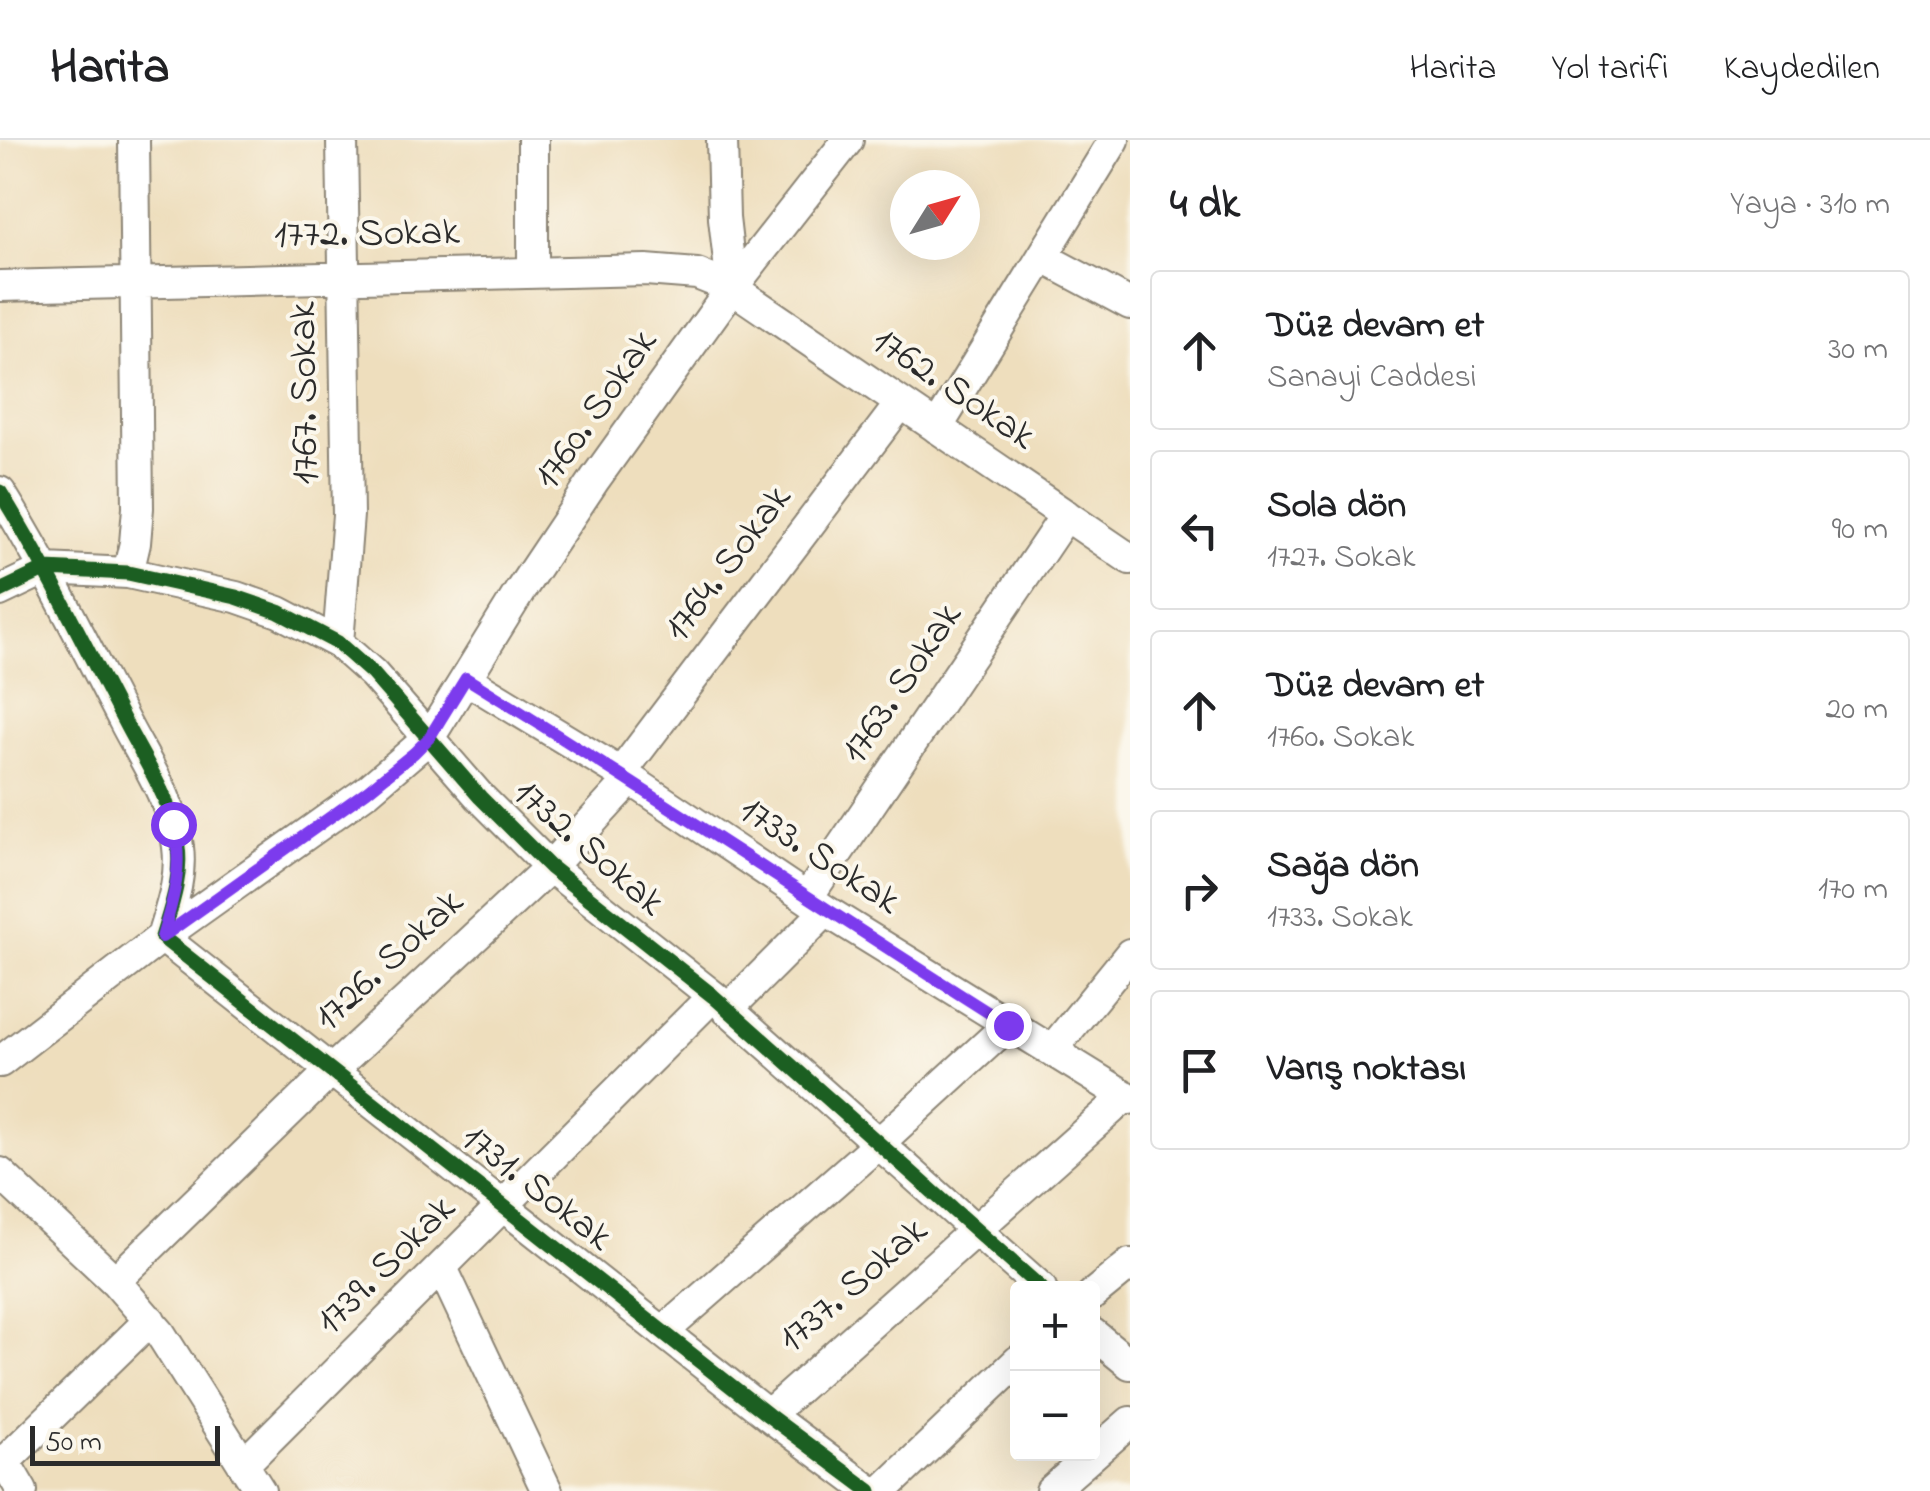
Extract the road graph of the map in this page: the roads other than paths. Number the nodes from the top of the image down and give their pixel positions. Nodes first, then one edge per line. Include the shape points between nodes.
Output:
1 (134, 140) edge
2 (342, 140) edge
3 (533, 140) edge
4 (722, 140) edge
5 (848, 140) edge
6 (1114, 140) edge
7 (1042, 257) junction
8 (533, 272) junction
9 (343, 275) junction
10 (135, 281) junction
11 (0, 286) edge
12 (732, 288) junction
13 (1130, 304) edge
14 (901, 403) junction
15 (937, 428) junction
16 (0, 492) edge
17 (1066, 515) junction
18 (1130, 559) edge
19 (46, 568) junction
20 (128, 573) junction
21 (0, 592) edge
22 (338, 643) junction
23 (466, 678) junction
24 (429, 738) junction
25 (626, 777) junction
26 (550, 867) junction
27 (816, 904) junction
28 (162, 937) junction
29 (1130, 954) edge
30 (720, 1003) junction
31 (1008, 1025) junction
32 (1052, 1050) junction
33 (0, 1062) edge
34 (332, 1070) junction
35 (1128, 1098) edge
36 (879, 1144) junction
37 (0, 1173) edge
38 (504, 1205) junction
39 (978, 1230) junction
40 (1130, 1264) edge
41 (442, 1268) junction
42 (115, 1281) junction
43 (1033, 1281) edge
44 (1100, 1288) edge
45 (150, 1320) junction
46 (664, 1331) junction
47 (1100, 1340) edge
48 (1130, 1364) edge
49 (1010, 1369) edge
50 (768, 1415) junction
51 (1130, 1422) edge
52 (2, 1464) edge
53 (244, 1464) junction
54 (22, 1491) edge
55 (260, 1491) edge
56 (547, 1491) edge
57 (870, 1491) edge
58 (882, 1491) edge
59 (1051, 1491) edge

1 - 10 street
2 - 9 street, 1767. Sokak
3 - 8 street
4 - 12 street
5 - 12 street, 1760. Sokak
6 - 7 street
7 - 13 street
7 - 15 street
8 - 9 street, 1772. Sokak
8 - 12 street, 1772. Sokak via 670,270
9 - 10 street, 1772. Sokak
9 - 22 street, 1767. Sokak via 348,514
10 - 11 street, 1772. Sokak
10 - 20 street via 138,526
12 - 14 street, 1762. Sokak
12 - 23 street, 1760. Sokak via 554,538
14 - 15 street, 1762. Sokak
14 - 25 street, 1764. Sokak
15 - 17 street, 1762. Sokak
16 - 19 street
17 - 18 street, 1762. Sokak
17 - 27 street, 1763. Sokak
19 - 20 street, 1732. Sokak
19 - 21 street
19 - 28 street via 173,824 178,877
20 - 22 street, 1732. Sokak via 236,597
22 - 24 street, 1732. Sokak
23 - 24 street, 1760. Sokak
23 - 25 street, 1733. Sokak
24 - 26 street, 1732. Sokak
24 - 28 street, 1760. Sokak via 367,791
25 - 26 street, 1726. Sokak
25 - 27 street, 1733. Sokak
26 - 30 street, 1732. Sokak
26 - 34 street, 1726. Sokak
27 - 30 street, 1739. Sokak
27 - 31 street, 1733. Sokak
28 - 33 street, 1760. Sokak
28 - 34 street, 1731. Sokak
29 - 32 street
30 - 36 street, 1732. Sokak
30 - 38 street, 1739. Sokak
31 - 32 street, 1733. Sokak
31 - 36 street
32 - 35 street, 1733. Sokak
34 - 38 street, 1731. Sokak
34 - 42 street, 1726. Sokak
35 - 39 street, 1737. Sokak
36 - 39 street, 1732. Sokak
36 - 46 street
37 - 42 street
38 - 41 street, 1739. Sokak
38 - 46 street, 1731. Sokak
39 - 43 street, 1732. Sokak
39 - 50 street, 1737. Sokak
40 - 44 street
41 - 53 street, 1739. Sokak
41 - 56 street
42 - 45 street
45 - 52 street
45 - 53 street
46 - 50 street, 1731. Sokak
47 - 48 street
49 - 58 street
50 - 57 street, 1731. Sokak
51 - 59 street
52 - 54 street
53 - 55 street

